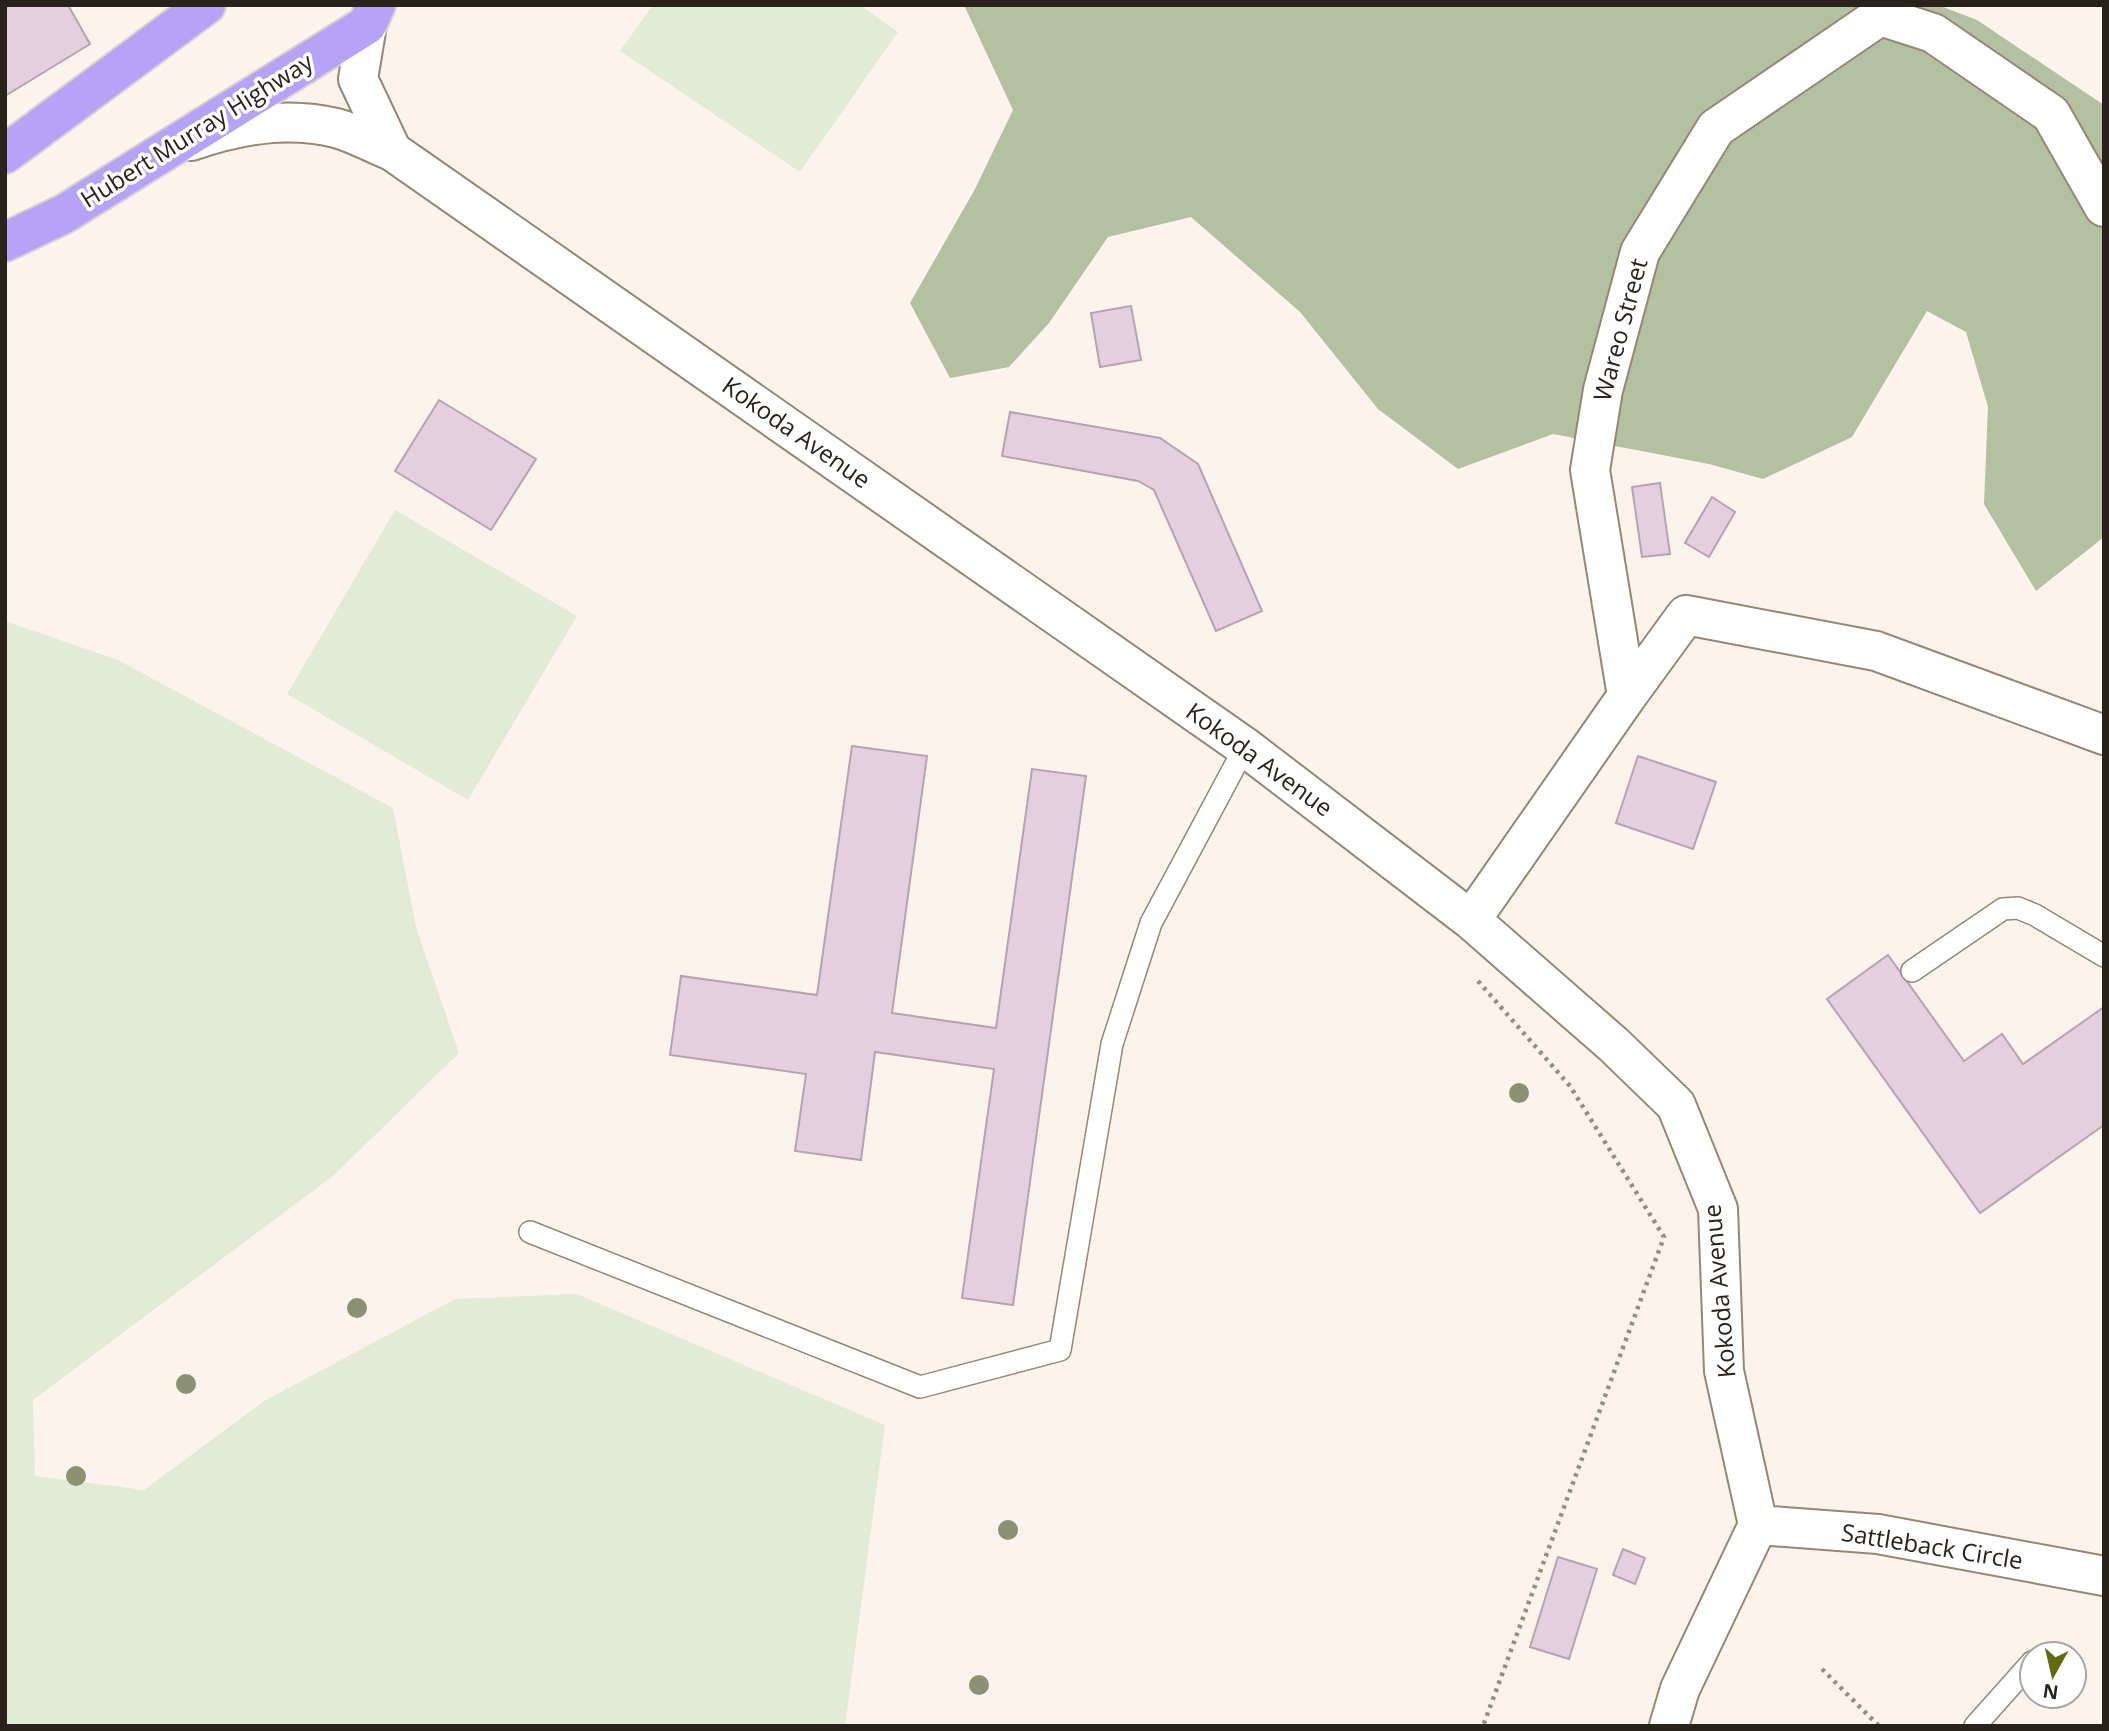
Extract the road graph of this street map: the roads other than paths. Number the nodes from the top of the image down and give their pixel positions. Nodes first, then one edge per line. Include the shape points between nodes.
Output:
1 (206, 5) edge
2 (1887, 11) edge
3 (371, 15) edge
4 (172, 147) junction
5 (392, 151) junction
6 (5, 154) edge
7 (2104, 207) edge
8 (5, 242) edge
9 (1627, 696) junction
10 (2104, 735) edge
11 (1245, 747) junction
12 (1471, 920) junction
13 (2104, 956) edge
14 (1912, 971) dead end
15 (530, 1232) dead end
16 (1758, 1525) junction
17 (2104, 1576) edge
18 (2018, 1677) edge
19 (1668, 1726) edge
20 (1975, 1726) edge

1 - 6 highway
2 - 7 street, Wareo Street via 1933,33 2051,114
2 - 9 street, Wareo Street via 1716,128 1640,253 1603,390 1590,470
3 - 4 highway, Hubert Murray Highway
3 - 5 street, Kokoda Avenue via 358,79
4 - 5 street via 231,128 277,122 336,128
4 - 8 highway, Hubert Murray Highway via 64,214
5 - 11 street, Kokoda Avenue
9 - 10 street via 1686,615 1876,651
9 - 12 street
11 - 12 street, Kokoda Avenue
11 - 15 lane via 1151,923 1112,1044 1060,1350 919,1387
12 - 16 street, Kokoda Avenue via 1676,1105 1718,1209 1724,1371
13 - 14 lane via 2035,915 2018,908 2003,909
16 - 17 street, Sattleback Circle via 1878,1534
16 - 19 street via 1680,1689
18 - 20 lane

